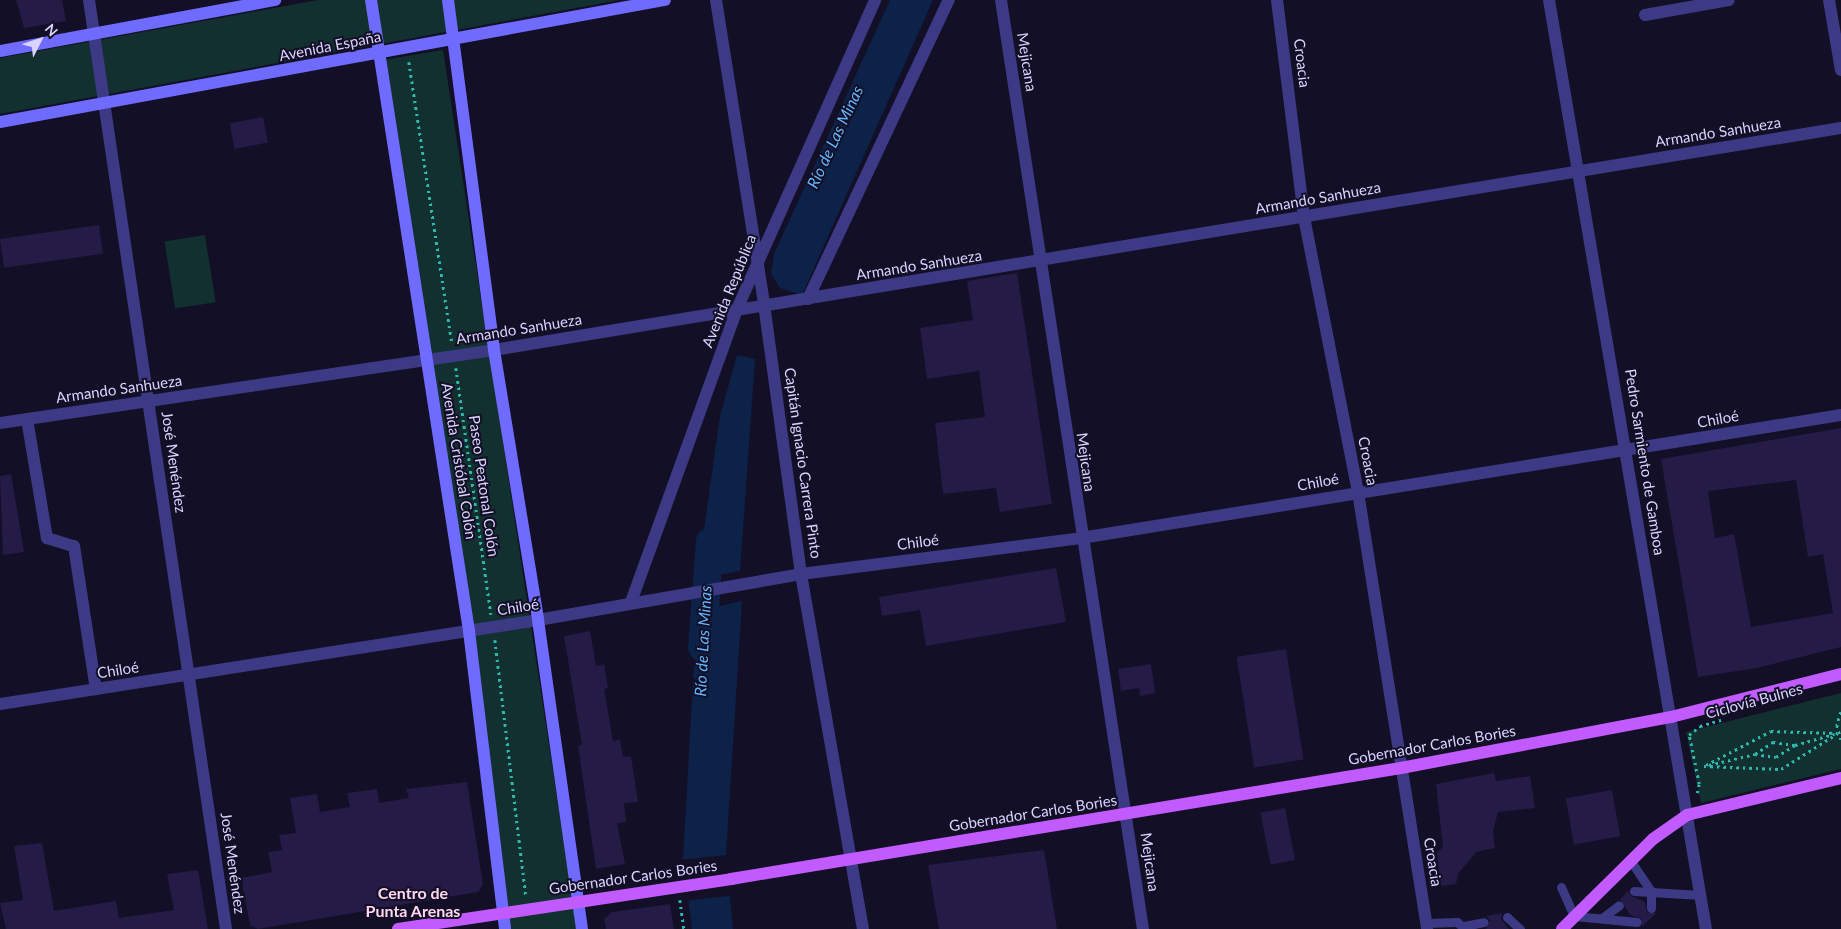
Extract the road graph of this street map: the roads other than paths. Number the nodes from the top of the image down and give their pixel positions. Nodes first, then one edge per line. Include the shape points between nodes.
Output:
1 (89, 0) edge
2 (275, 0) edge
3 (371, 0) edge
4 (448, 0) edge
5 (665, 0) edge
6 (716, 0) edge
7 (876, 0) edge
8 (950, 0) edge
9 (1001, 0) edge
10 (1278, 0) edge
11 (1549, 0) edge
12 (1729, 0) edge
13 (1829, 0) edge
14 (1692, 3) edge
15 (1644, 15) dead end
16 (94, 34) junction
17 (454, 40) junction
18 (0, 51) edge
19 (378, 53) junction
20 (1841, 70) edge
21 (105, 104) junction
22 (0, 122) edge
23 (1841, 128) edge
24 (1580, 171) junction
25 (1304, 217) junction
26 (758, 258) junction
27 (1041, 262) junction
28 (808, 299) junction
29 (764, 304) junction
30 (737, 309) junction
31 (494, 350) junction
32 (428, 361) junction
33 (148, 401) junction
34 (1841, 415) edge
35 (27, 419) junction
36 (0, 423) edge
37 (1627, 450) junction
38 (1358, 492) junction
39 (1081, 538) junction
40 (801, 574) junction
41 (631, 602) junction
42 (538, 620) junction
43 (469, 631) junction
44 (1841, 674) edge
45 (189, 675) junction
46 (96, 689) junction
47 (0, 704) edge
48 (1671, 717) junction
49 (1401, 768) junction
50 (1841, 778) edge
51 (1127, 814) junction
52 (1687, 814) junction
53 (854, 859) junction
54 (1630, 860) junction
55 (1561, 888) dead end
56 (1634, 891) dead end
57 (1650, 891) junction
58 (1701, 895) junction
59 (1643, 900) dead end
60 (578, 901) junction
61 (1620, 905) dead end
62 (1651, 908) dead end
63 (503, 913) junction
64 (1629, 914) dead end
65 (1574, 916) junction
66 (1507, 917) dead end
67 (1602, 918) junction
68 (1484, 922) dead end
69 (1637, 922) dead end
70 (1426, 926) edge
71 (1464, 927) edge
72 (1515, 927) edge
73 (226, 929) edge
74 (398, 929) edge
75 (505, 929) edge
76 (582, 929) edge
77 (863, 929) edge
78 (1143, 929) edge
79 (1562, 929) edge
80 (1706, 929) edge

1 - 16 street, José Menéndez
2 - 16 main road
3 - 19 main road, Avenida Cristóbal Colón
4 - 17 main road
5 - 17 main road, Avenida España
6 - 26 street, Capitán Ignacio Carrera Pinto
7 - 26 street, Avenida República
8 - 28 street
9 - 27 street, Mejicana
10 - 25 street, Croacia
11 - 24 street, Pedro Sarmiento de Gamboa
12 - 14 street
13 - 20 street
14 - 15 street
16 - 18 main road
16 - 21 street, José Menéndez
17 - 19 main road, Avenida España
17 - 31 main road
19 - 21 main road, Avenida España
19 - 32 main road, Avenida Cristóbal Colón
21 - 22 main road, Avenida España
21 - 33 street, José Menéndez
23 - 24 street, Armando Sanhueza
24 - 25 street, Armando Sanhueza
24 - 37 street, Pedro Sarmiento de Gamboa
25 - 27 street, Armando Sanhueza
25 - 38 street, Croacia
26 - 29 street, Capitán Ignacio Carrera Pinto
26 - 30 street, Avenida República
27 - 28 street, Armando Sanhueza
27 - 39 street, Mejicana
28 - 29 street, Armando Sanhueza
29 - 30 street, Armando Sanhueza
29 - 40 street, Capitán Ignacio Carrera Pinto
30 - 31 street, Armando Sanhueza
30 - 41 street, Avenida República
31 - 32 street, Armando Sanhueza
31 - 42 main road
32 - 33 street, Armando Sanhueza
32 - 43 main road, Avenida Cristóbal Colón
33 - 35 street, Armando Sanhueza
33 - 45 street, José Menéndez
34 - 37 street, Chiloé
35 - 36 street, Armando Sanhueza
35 - 46 street via 46,538 74,546
37 - 38 street, Chiloé
37 - 48 street, Pedro Sarmiento de Gamboa
38 - 39 street, Chiloé
38 - 49 street, Croacia
39 - 40 street, Chiloé
39 - 51 street, Mejicana
40 - 41 street, Chiloé
40 - 53 street, Capitán Ignacio Carrera Pinto
41 - 42 street, Chiloé
42 - 43 street, Chiloé
42 - 60 main road
43 - 45 street, Chiloé
43 - 63 main road, Avenida Cristóbal Colón
44 - 48 main road, Gobernador Carlos Bories
45 - 46 street, Chiloé
45 - 73 street, José Menéndez
46 - 47 street, Chiloé
48 - 49 main road, Gobernador Carlos Bories
48 - 52 street, Pedro Sarmiento de Gamboa
49 - 51 main road, Gobernador Carlos Bories
49 - 70 street, Croacia
50 - 52 main road
51 - 53 main road, Gobernador Carlos Bories
51 - 78 street, Mejicana
52 - 54 main road
52 - 58 street, Pedro Sarmiento de Gamboa
53 - 60 main road, Gobernador Carlos Bories
53 - 77 street, Capitán Ignacio Carrera Pinto
54 - 57 lane
54 - 65 main road
55 - 65 lane
56 - 57 lane
57 - 58 lane
57 - 59 lane
57 - 62 lane
58 - 80 street, Pedro Sarmiento de Gamboa
60 - 63 main road, Gobernador Carlos Bories
60 - 76 main road
61 - 67 lane
63 - 74 main road, Gobernador Carlos Bories
63 - 75 main road, Avenida Cristóbal Colón
64 - 67 lane
65 - 67 lane
65 - 79 main road
66 - 72 lane
67 - 69 lane
68 - 71 lane
70 - 71 lane via 1457,922

